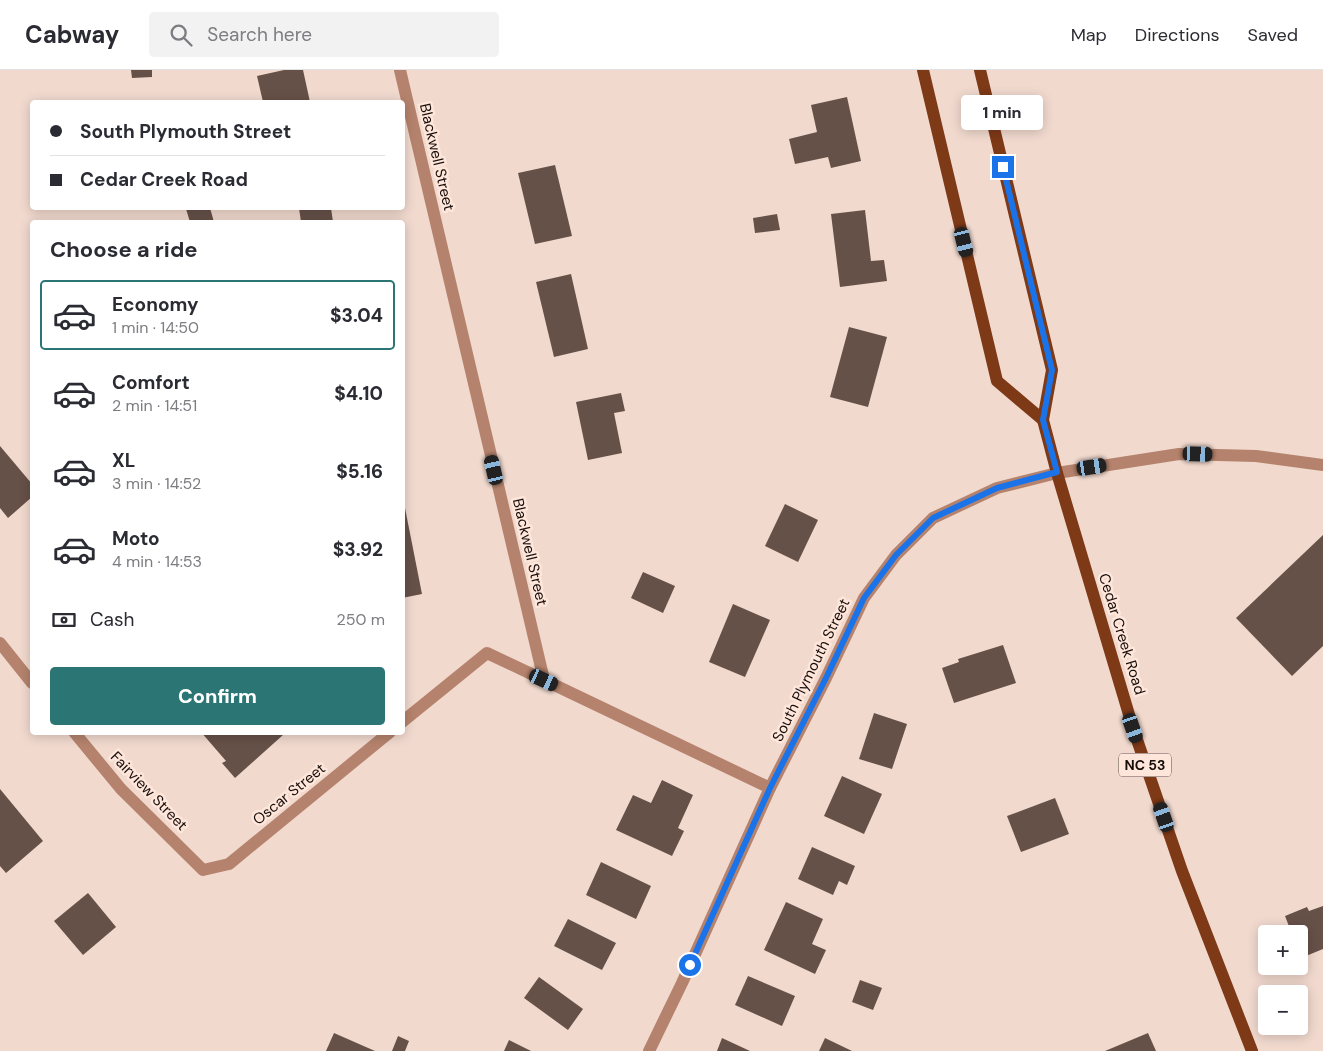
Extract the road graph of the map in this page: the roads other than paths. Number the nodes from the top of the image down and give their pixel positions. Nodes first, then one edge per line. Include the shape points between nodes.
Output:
1 (400, 70) edge
2 (923, 70) edge
3 (980, 70) edge
4 (1043, 420) junction
5 (1323, 465) edge
6 (1057, 472) junction
7 (0, 643) edge
8 (30, 680) edge
9 (544, 680) junction
10 (405, 720) edge
11 (76, 735) edge
12 (386, 735) edge
13 (770, 788) junction
14 (203, 870) joint
15 (649, 1051) edge
16 (1252, 1051) edge

1 - 9 street, Blackwell Street
2 - 4 main road via 997,381
3 - 4 main road, Cedar Creek Road / NC 53 via 1052,370
4 - 6 main road, Cedar Creek Road / NC 53
5 - 6 street, South Plymouth Street via 1256,456 1179,454
6 - 13 street, South Plymouth Street via 997,488 933,518 896,555 864,598
6 - 16 main road, Cedar Creek Road / NC 53 via 1133,728 1182,871
7 - 8 street
9 - 10 street via 487,652
9 - 13 street
11 - 14 street, Fairview Street via 121,789
12 - 14 street, Oscar Street via 229,864
13 - 15 street, South Plymouth Street

